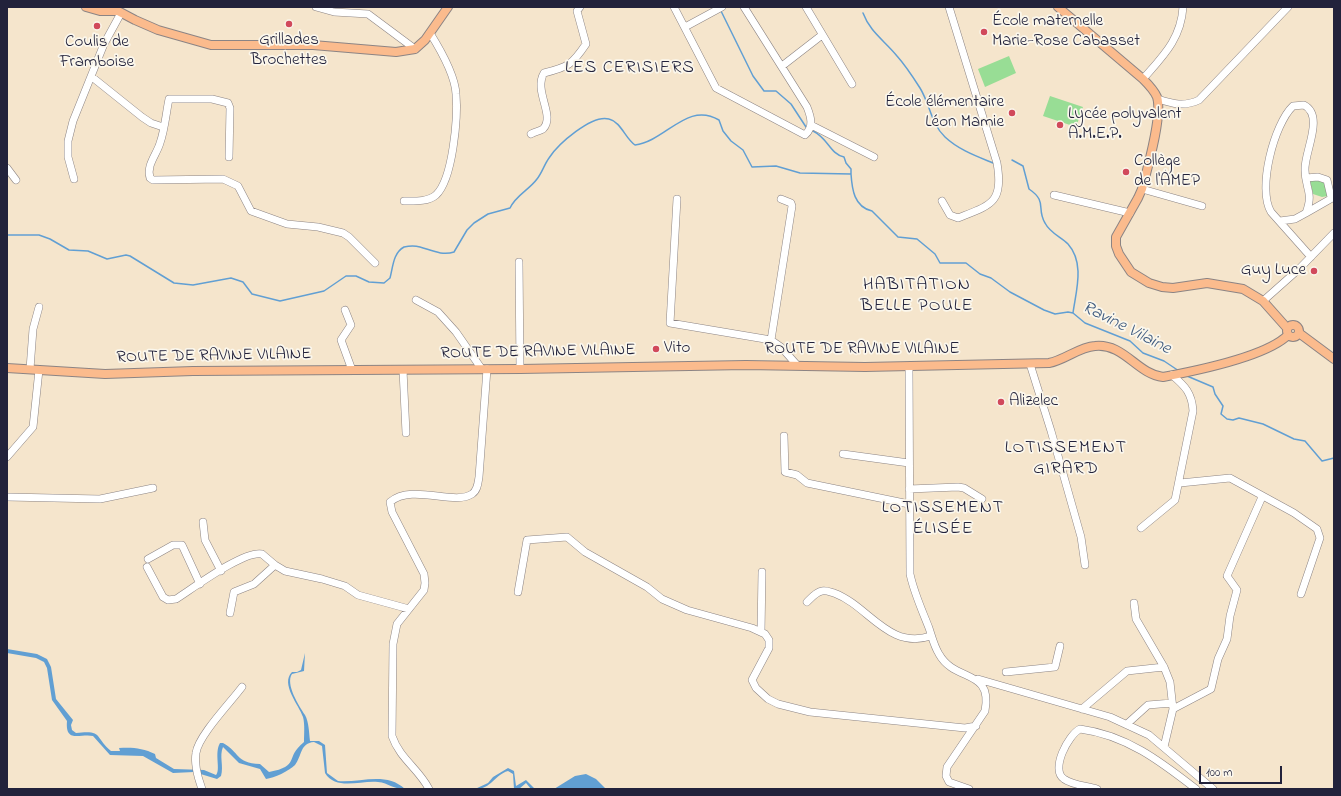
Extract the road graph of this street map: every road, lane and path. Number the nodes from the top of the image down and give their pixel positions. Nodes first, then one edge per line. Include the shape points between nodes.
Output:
1 (86, 7) edge
2 (316, 7) edge
3 (448, 7) edge
4 (580, 7) edge
5 (674, 7) edge
6 (722, 7) edge
7 (744, 7) edge
8 (806, 7) edge
9 (949, 7) edge
10 (1058, 7) edge
11 (1183, 7) edge
12 (1288, 7) edge
13 (118, 10) edge
14 (362, 10) edge
15 (685, 27) junction
16 (430, 33) junction
17 (822, 35) junction
18 (415, 49) junction
19 (782, 66) junction
20 (92, 77) junction
21 (1143, 79) junction
22 (852, 84) dead end
23 (1158, 99) junction
24 (811, 125) junction
25 (163, 127) junction
26 (531, 134) dead end
27 (229, 157) dead end
28 (874, 157) dead end
29 (7, 168) edge
30 (1306, 178) junction
31 (74, 179) dead end
32 (16, 180) dead end
33 (1142, 189) junction
34 (1054, 195) dead end
35 (1311, 196) junction
36 (1330, 198) edge
37 (677, 199) dead end
38 (781, 199) dead end
39 (404, 201) dead end
40 (942, 201) dead end
41 (1202, 206) dead end
42 (1130, 213) junction
43 (1306, 213) junction
44 (1280, 221) junction
45 (1334, 233) edge
46 (1311, 257) junction
47 (519, 262) dead end
48 (375, 263) dead end
49 (416, 300) dead end
50 (1263, 301) junction
51 (39, 307) dead end
52 (345, 310) dead end
53 (1288, 332) junction
54 (771, 340) junction
55 (1334, 359) edge
56 (1030, 364) junction
57 (797, 365) junction
58 (909, 367) junction
59 (7, 368) edge
60 (484, 369) junction
61 (520, 369) junction
62 (34, 370) junction
63 (352, 370) junction
64 (403, 370) junction
65 (1174, 375) junction
66 (406, 433) dead end
67 (784, 436) dead end
68 (843, 454) dead end
69 (7, 456) edge
70 (909, 463) junction
71 (1180, 483) junction
72 (153, 488) dead end
73 (909, 490) junction
74 (7, 497) edge
75 (1262, 497) junction
76 (982, 499) dead end
77 (909, 504) junction
78 (204, 522) dead end
79 (1141, 528) dead end
80 (148, 559) dead end
81 (275, 565) junction
82 (1084, 565) dead end
83 (147, 568) dead end
84 (221, 571) junction
85 (762, 572) dead end
86 (200, 584) junction
87 (518, 592) dead end
88 (1301, 594) dead end
89 (807, 602) dead end
90 (1134, 603) dead end
91 (409, 608) junction
92 (230, 613) dead end
93 (761, 632) junction
94 (931, 636) junction
95 (1060, 646) dead end
96 (1164, 667) junction
97 (1006, 672) dead end
98 (978, 679) junction
99 (242, 687) dead end
100 (1173, 706) junction
101 (1082, 709) junction
102 (1127, 724) junction
103 (976, 726) junction
104 (1164, 747) junction
105 (1177, 758) junction
106 (1169, 768) junction
107 (202, 789) edge
108 (429, 789) edge
109 (969, 789) edge
110 (1093, 789) edge
111 (1196, 789) edge
112 (1213, 789) edge

1 - 13 main road via 100,11
2 - 14 street via 334,12
3 - 16 main road
4 - 26 street via 577,11 586,44 566,68 544,73 540,79 547,111 546,122 542,129
5 - 15 street
6 - 15 street
7 - 19 street
8 - 17 street
9 - 40 street via 997,163 999,190 994,200 985,207 958,218 950,215
10 - 21 main road
11 - 21 street via 1180,29 1174,42
12 - 23 street via 1199,100 1189,104 1175,104
13 - 18 main road via 158,30 211,45 313,46 396,52
13 - 20 street
14 - 18 street
15 - 24 street via 716,88 800,134 809,132
16 - 18 main road
16 - 39 street via 440,49 456,93 453,149 444,182 435,196 420,201
17 - 19 street
17 - 22 street
19 - 24 street via 807,107
20 - 25 street via 142,117
20 - 31 street via 73,121 68,141 68,157
21 - 23 main road
23 - 33 main road via 1155,131
24 - 28 street
25 - 27 street via 169,99 212,99 228,102
25 - 48 street via 160,143 148,173 153,180 224,179 238,186 251,211 287,224 343,233
29 - 32 street
30 - 35 street
30 - 36 street via 1318,177 1327,180
30 - 44 street via 1305,161 1312,138 1312,112 1308,107 1296,105 1282,120 1268,162 1266,204
33 - 41 street
33 - 42 main road
34 - 42 street
35 - 36 street
35 - 43 street
36 - 43 street
37 - 54 street via 670,323
38 - 54 street via 792,206
42 - 50 main road via 1116,237 1116,246 1125,266 1139,278 1162,287 1173,288 1200,282 1230,286 1252,293
43 - 44 street via 1295,219
44 - 46 street
45 - 46 street
46 - 50 street
47 - 61 street
49 - 60 street via 438,312
50 - 53 main road
51 - 62 street via 33,329
52 - 63 street via 350,325 341,340
53 - 55 main road via 1294,337 1299,333
53 - 65 main road, ROUTE DE RAVINE VILAINE via 1280,343 1268,348
54 - 57 street
56 - 58 main road, ROUTE DE RAVINE VILAINE
56 - 65 main road, ROUTE DE RAVINE VILAINE via 1058,361 1096,345 1120,351 1152,374
56 - 82 street via 1081,537
57 - 58 main road, ROUTE DE RAVINE VILAINE
57 - 61 main road, ROUTE DE RAVINE VILAINE
58 - 70 street
59 - 62 main road, ROUTE DE RAVINE VILAINE
60 - 61 main road, ROUTE DE RAVINE VILAINE
60 - 64 main road, ROUTE DE RAVINE VILAINE
60 - 91 street via 479,477 473,493 460,498 433,494 403,496 390,502 392,512 424,574 424,590
62 - 63 main road, ROUTE DE RAVINE VILAINE via 105,374
62 - 69 street via 33,427
63 - 64 main road, ROUTE DE RAVINE VILAINE
64 - 66 street
65 - 71 street via 1187,388 1193,399
67 - 77 street via 785,472 797,475 807,483
68 - 70 street
70 - 73 street
71 - 75 street via 1230,478
71 - 79 street via 1175,500
72 - 74 street via 100,499
73 - 76 street via 958,487
73 - 77 street
75 - 88 street via 1294,513 1317,529 1320,538
75 - 100 street via 1227,576 1237,590 1226,639 1210,689
77 - 94 street via 910,574
78 - 84 street via 205,540
80 - 86 street via 173,545 182,545
81 - 84 street via 265,556 254,554 243,557
81 - 91 street via 285,572 345,586 358,595
81 - 92 street via 254,584 234,592
83 - 86 street via 163,597 168,600 176,599
84 - 86 street
85 - 93 street
87 - 93 street via 527,540 567,538 585,552 647,587 662,599 687,610
89 - 94 street via 820,591 828,591 856,604 886,630 911,639
90 - 96 street via 1136,619
91 - 108 street via 397,624 393,644 392,736 396,749 422,777
93 - 103 street via 769,640 770,648 752,680 756,688 778,704 810,712 965,728
94 - 98 street via 938,654 947,665 962,674
95 - 97 street via 1055,668
96 - 100 street via 1170,682
96 - 101 street via 1127,670
98 - 101 street
98 - 103 street via 987,700 985,711
99 - 107 street via 200,741 195,753 197,775
100 - 102 street via 1148,705
100 - 104 street
101 - 102 street via 1110,716
102 - 104 street via 1149,735
103 - 109 street via 946,772 949,782
104 - 105 street
105 - 106 street
105 - 112 street
106 - 110 street via 1140,748 1117,738 1080,729 1073,732 1066,743 1058,769 1059,775 1064,780
106 - 111 street

